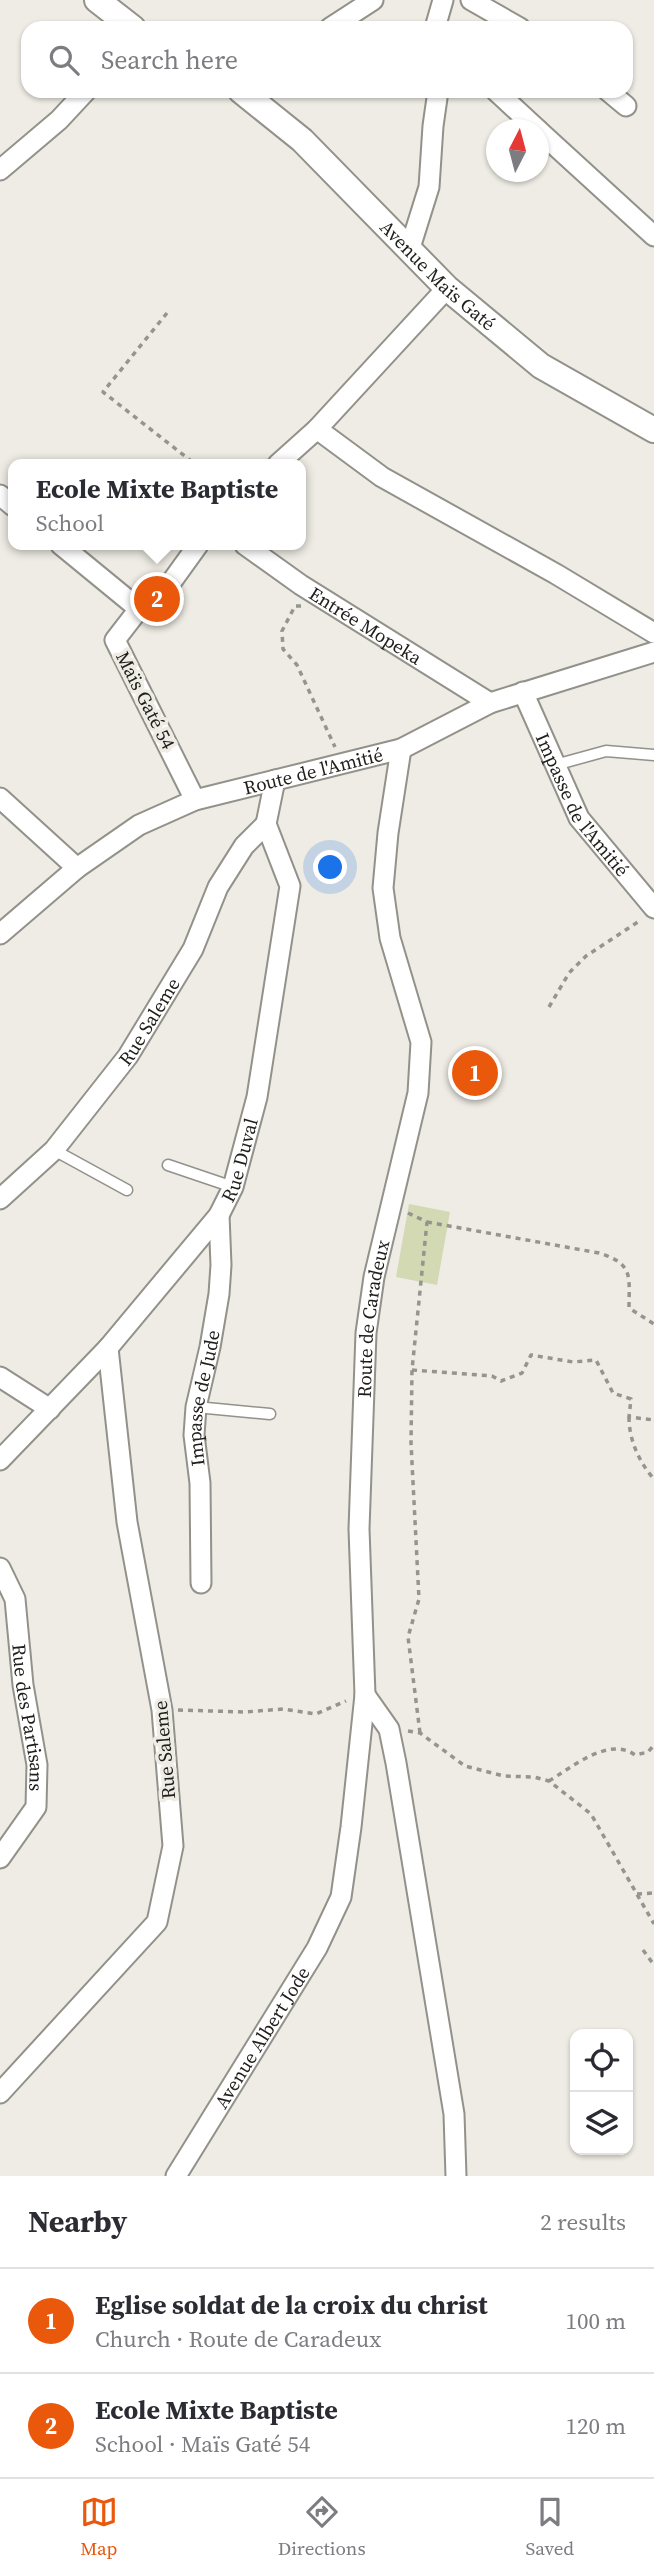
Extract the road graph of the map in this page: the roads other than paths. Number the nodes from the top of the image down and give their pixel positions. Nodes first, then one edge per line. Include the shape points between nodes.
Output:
1 (97, 0) edge
2 (373, 0) edge
3 (443, 0) edge
4 (471, 0) edge
5 (124, 21) edge
6 (341, 21) edge
7 (437, 21) edge
8 (508, 21) edge
9 (79, 98) edge
10 (251, 98) edge
11 (437, 98) edge
12 (504, 98) edge
13 (616, 98) edge
14 (626, 106) dead end
15 (526, 119) edge
16 (549, 140) edge
17 (0, 170) edge
18 (654, 236) edge
19 (409, 251) junction
20 (447, 288) junction
21 (317, 429) junction
22 (654, 430) edge
23 (284, 459) edge
24 (67, 550) edge
25 (194, 550) edge
26 (252, 550) edge
27 (139, 609) junction
28 (654, 633) edge
29 (654, 652) edge
30 (523, 692) junction
31 (490, 703) junction
32 (401, 749) junction
33 (654, 755) edge
34 (554, 766) junction
35 (275, 780) junction
36 (0, 798) edge
37 (195, 800) junction
38 (266, 824) junction
39 (77, 868) junction
40 (648, 913) edge
41 (0, 934) edge
42 (54, 1150) junction
43 (168, 1165) dead end
44 (233, 1186) junction
45 (127, 1190) dead end
46 (0, 1199) edge
47 (219, 1215) junction
48 (108, 1348) junction
49 (0, 1377) edge
50 (196, 1407) junction
51 (50, 1409) junction
52 (270, 1415) dead end
53 (0, 1460) edge
54 (0, 1568) edge
55 (201, 1583) dead end
56 (365, 1695) junction
57 (0, 1858) edge
58 (341, 1897) joint
59 (0, 2093) edge
60 (176, 2176) edge
61 (456, 2176) edge

1 - 5 street
2 - 6 street
3 - 7 street
4 - 8 street
9 - 17 street
10 - 19 street, Avenue Maïs Gaté via 302,140
11 - 19 street via 429,187
12 - 15 street
13 - 14 street
16 - 18 street
19 - 20 street, Avenue Maïs Gaté
20 - 21 street
20 - 22 street, Avenue Maïs Gaté via 541,366
21 - 23 street
21 - 28 street via 382,477
24 - 27 street
25 - 27 street, Maïs Gaté 54 via 162,595
26 - 31 street, Entrée Mopeka
27 - 37 street, Maïs Gaté 54 via 115,640
29 - 30 street, Route de l'Amitié
30 - 31 street, Route de l'Amitié
30 - 34 street, Impasse de l'Amitié
31 - 32 street, Route de l'Amitié
32 - 35 street, Route de l'Amitié
32 - 56 street, Route de Caradeux via 383,888 390,938 421,1042 418,1093 374,1277 366,1346 359,1529
33 - 34 lane via 606,751
34 - 40 street, Impasse de l'Amitié via 579,818
35 - 37 street, Route de l'Amitié
35 - 38 street
36 - 39 street
37 - 39 street, Route de l'Amitié via 139,825
38 - 42 street, Rue Saleme via 244,845 218,887 193,949 128,1056
38 - 44 street, Rue Duval via 290,886 257,1097
39 - 41 street, Route de l'Amitié
42 - 45 lane
42 - 46 street, Rue Saleme
43 - 44 lane
44 - 47 street, Rue Duval
47 - 48 street, Rue Duval
47 - 50 street, Impasse de Jude via 219,1294
48 - 51 street, Rue Duval
48 - 59 street, Rue Saleme via 127,1522 162,1710 173,1846 157,1922
49 - 51 street
50 - 52 lane
50 - 55 street, Impasse de Jude
51 - 53 street, Rue Duval
54 - 57 street, Rue des Partisans via 15,1599 37,1765 36,1807
56 - 58 street, Route de Caradeux
56 - 61 street via 389,1729 442,2033 454,2114
58 - 60 street, Avenue Albert Jode via 317,1948

